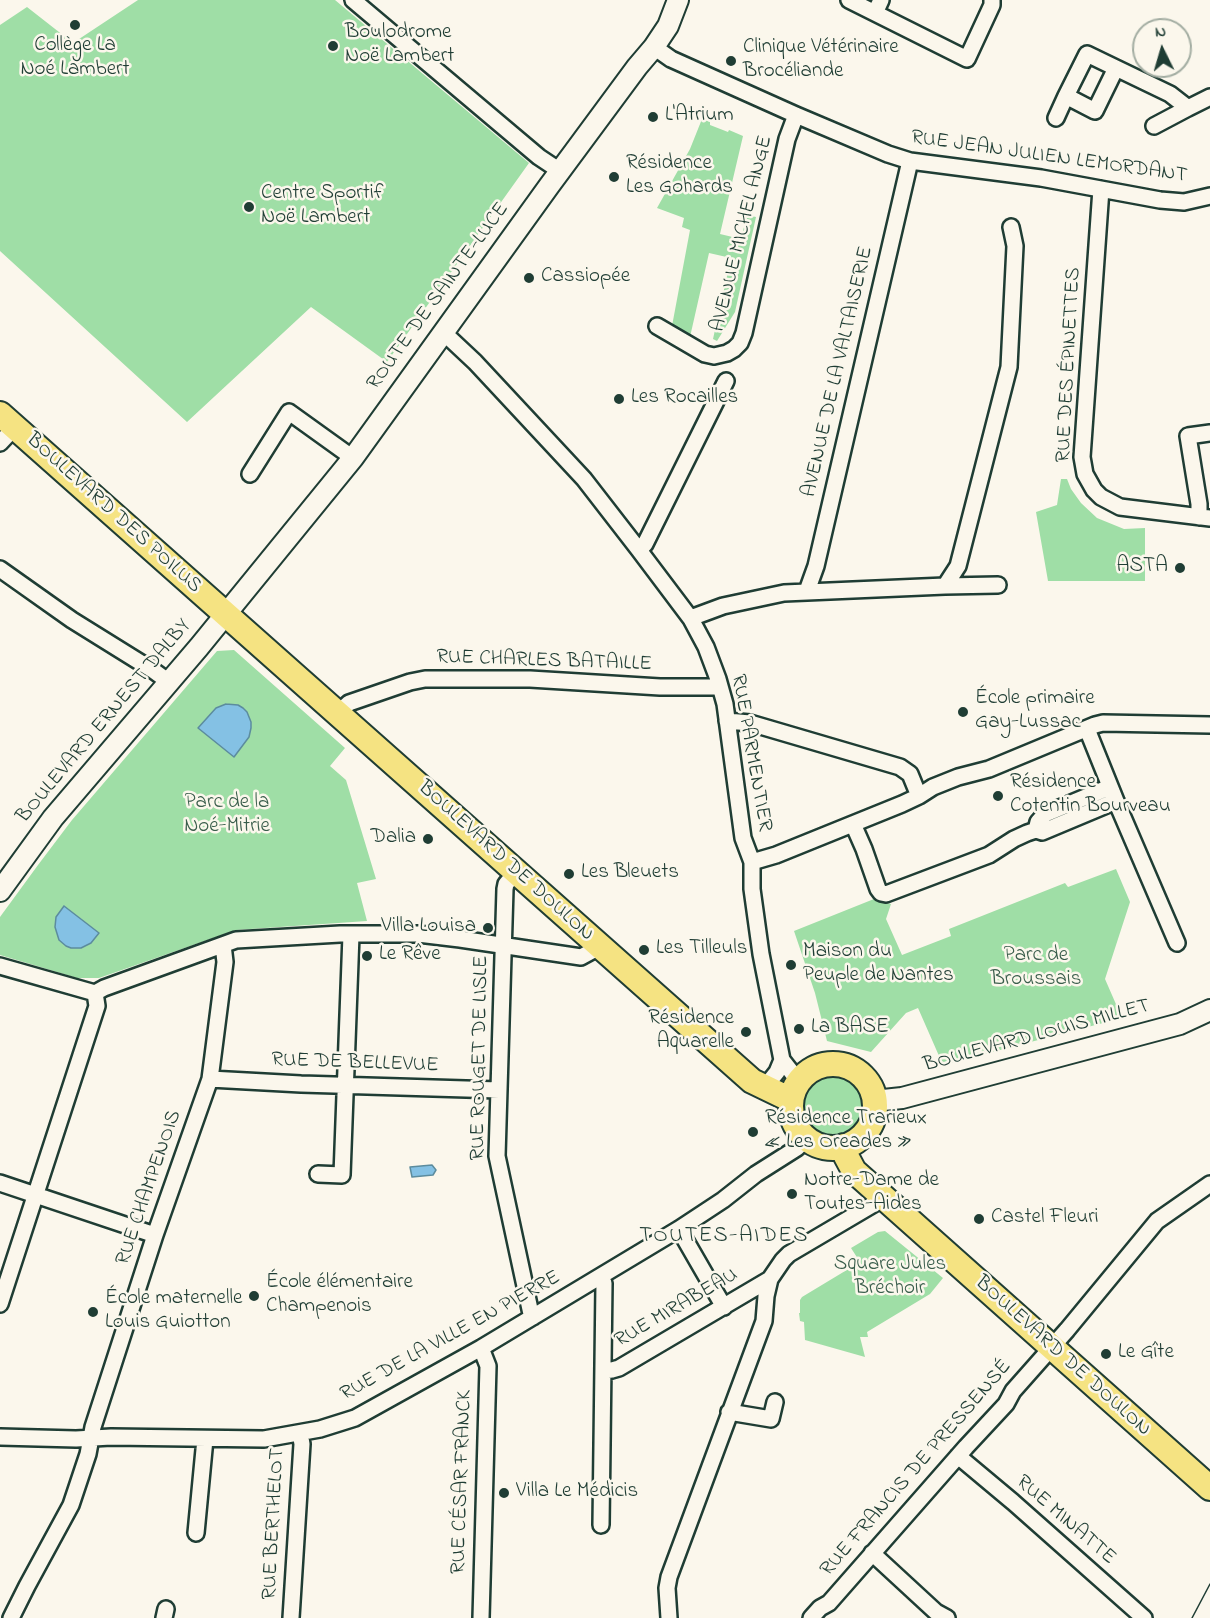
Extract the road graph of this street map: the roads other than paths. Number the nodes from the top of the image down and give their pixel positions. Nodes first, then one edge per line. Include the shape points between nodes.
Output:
1 (353, 0) edge
2 (678, 0) edge
3 (849, 0) edge
4 (992, 0) edge
5 (878, 6) edge
6 (654, 47) junction
7 (1116, 68) junction
8 (1066, 96) junction
9 (1210, 97) edge
10 (1188, 108) junction
11 (796, 115) junction
12 (1056, 118) dead end
13 (1154, 126) dead end
14 (910, 161) junction
15 (560, 171) junction
16 (1101, 189) junction
17 (1210, 196) edge
18 (1011, 227) dead end
19 (657, 326) dead end
20 (443, 332) junction
21 (726, 381) dead end
22 (5, 428) edge
23 (1210, 433) edge
24 (353, 458) junction
25 (250, 474) dead end
26 (1205, 518) edge
27 (639, 550) junction
28 (0, 569) edge
29 (998, 585) dead end
30 (945, 586) junction
31 (807, 591) junction
32 (226, 614) junction
33 (691, 619) junction
34 (169, 682) junction
35 (720, 687) junction
36 (338, 713) junction
37 (728, 721) junction
38 (1210, 725) edge
39 (1087, 729) junction
40 (1110, 787) junction
41 (919, 796) junction
42 (1116, 801) junction
43 (853, 824) junction
44 (1036, 830) junction
45 (752, 862) junction
46 (516, 872) junction
47 (0, 891) edge
48 (351, 934) junction
49 (1177, 943) dead end
50 (598, 944) junction
51 (223, 945) junction
52 (504, 946) junction
53 (0, 966) edge
54 (95, 993) junction
55 (1210, 1010) edge
56 (782, 1060) junction
57 (210, 1079) junction
58 (344, 1085) junction
59 (765, 1087) junction
60 (796, 1088) junction
61 (499, 1090) junction
62 (874, 1101) junction
63 (806, 1139) junction
64 (844, 1146) junction
65 (318, 1174) dead end
66 (0, 1183) edge
67 (1210, 1184) edge
68 (36, 1195) junction
69 (884, 1198) junction
70 (679, 1229) junction
71 (155, 1235) junction
72 (770, 1279) junction
73 (604, 1283) dead end
74 (0, 1304) edge
75 (724, 1306) junction
76 (533, 1317) junction
77 (1052, 1346) junction
78 (481, 1348) junction
79 (603, 1371) junction
80 (775, 1402) dead end
81 (729, 1412) junction
82 (300, 1433) junction
83 (0, 1437) edge
84 (91, 1438) junction
85 (205, 1439) junction
86 (958, 1456) junction
87 (1210, 1488) edge
88 (601, 1525) dead end
89 (196, 1533) dead end
90 (872, 1553) junction
91 (11, 1618) edge
92 (291, 1618) edge
93 (480, 1618) edge
94 (669, 1618) edge
95 (811, 1618) edge
96 (947, 1618) edge
97 (1143, 1618) edge

1 - 15 street
2 - 6 street, ROUTE DE SAINTE-LUCE
3 - 5 street
4 - 5 street via 973,62
6 - 11 street, RUE JEAN JULIEN LEMORDANT via 671,59
6 - 15 street, ROUTE DE SAINTE-LUCE
7 - 8 street via 1087,54
7 - 8 street via 1095,111
7 - 10 street via 1170,94
8 - 12 street
9 - 10 street
10 - 13 street
11 - 14 street, RUE JEAN JULIEN LEMORDANT
11 - 19 street, AVENUE MICHEL ANGE via 787,139 740,344 714,356
14 - 16 street, RUE JEAN JULIEN LEMORDANT
14 - 31 street, AVENUE DE LA VALTAISERIE
15 - 20 street, ROUTE DE SAINTE-LUCE
16 - 17 street, RUE JEAN JULIEN LEMORDANT via 1173,201
16 - 26 street, RUE DES ÉPINETTES via 1082,457 1085,474 1101,497 1120,507
18 - 30 street via 1015,246 1009,367 958,567
20 - 24 street, ROUTE DE SAINTE-LUCE
20 - 27 street, RUE PARMENTIER via 577,472
21 - 27 street
22 - 32 main road, BOULEVARD DES POILUS
23 - 26 street via 1188,436 1199,504
24 - 25 street via 289,412
24 - 32 street, ROUTE DE SAINTE-LUCE
27 - 33 street, RUE PARMENTIER
28 - 34 street
29 - 30 street
30 - 31 street
31 - 33 street via 723,606
32 - 34 street, BOULEVARD ERNEST DALBY
32 - 36 main road, BOULEVARD DE DOULON
33 - 35 street, RUE PARMENTIER
34 - 47 street, BOULEVARD ERNEST DALBY via 53,818
35 - 36 street, RUE CHARLES BATAILLE via 530,679 425,680 349,703
35 - 37 street, RUE PARMENTIER
36 - 46 main road, BOULEVARD DE DOULON
37 - 41 street via 750,723 900,767 910,774
37 - 45 street, RUE PARMENTIER via 743,838
38 - 39 street via 1102,723
39 - 40 street
39 - 41 street via 989,770 958,777
40 - 42 street
40 - 44 street via 1046,814
41 - 43 street
42 - 44 street via 1042,832
42 - 49 street
43 - 44 street via 878,889 886,894 989,855
43 - 45 street
45 - 56 street, RUE PARMENTIER via 761,954
46 - 50 main road, BOULEVARD DE DOULON
46 - 52 street, RUE ROUGET DE LISLE via 505,889
48 - 51 street via 236,940
48 - 52 street via 418,934
48 - 58 street
50 - 52 street via 581,957
50 - 59 main road, BOULEVARD DE DOULON via 752,1081
51 - 54 street
51 - 57 street, RUE CHAMPENOIS via 225,962
52 - 61 street, RUE ROUGET DE LISLE
53 - 54 street
54 - 68 street via 97,1006
55 - 62 street, BOULEVARD LOUIS MILLET via 1180,1024 902,1098
56 - 59 street
56 - 60 street via 793,1074
57 - 58 street, RUE DE BELLEVUE
57 - 71 street, RUE CHAMPENOIS
58 - 61 street, RUE DE BELLEVUE
58 - 65 street via 342,1175
59 - 60 main road, BOULEVARD DE DOULON
60 - 62 main road via 806,1073 820,1066 844,1066 862,1076
60 - 63 main road via 791,1111 794,1124
61 - 76 street, RUE ROUGET DE LISLE via 497,1156
62 - 64 main road via 867,1130
63 - 64 main road via 828,1148
63 - 70 street, RUE DE LA VILLE EN PIERRE
64 - 69 main road, BOULEVARD DE DOULON via 854,1171
66 - 68 street
67 - 77 street, RUE FRANCIS DE PRESSENSÉ via 1157,1221
68 - 71 street
68 - 74 street
69 - 72 street via 789,1254
69 - 77 main road, BOULEVARD DE DOULON
70 - 75 street
70 - 76 street, RUE DE LA VILLE EN PIERRE
71 - 84 street, RUE CHAMPENOIS
72 - 75 street, RUE MIRABEAU
72 - 81 street via 764,1321
73 - 79 street
75 - 79 street, RUE MIRABEAU via 619,1368
76 - 78 street, RUE DE LA VILLE EN PIERRE
77 - 86 street, RUE FRANCIS DE PRESSENSÉ
77 - 87 main road, BOULEVARD DE DOULON
78 - 82 street, RUE DE LA VILLE EN PIERRE via 355,1418
78 - 93 street, RUE CÉSAR FRANCK via 488,1366
79 - 88 street
80 - 81 street via 771,1419
81 - 94 street via 669,1577
82 - 85 street, RUE DE LA VILLE EN PIERRE via 264,1439
82 - 92 street, RUE BERTHELOT
83 - 84 street, RUE DE LA VILLE EN PIERRE
84 - 85 street, RUE DE LA VILLE EN PIERRE
84 - 91 street, RUE CHAMPENOIS via 71,1505
85 - 89 street
86 - 90 street, RUE FRANCIS DE PRESSENSÉ
86 - 97 street, RUE MINATTE
90 - 95 street, RUE FRANCIS DE PRESSENSÉ
90 - 96 street

